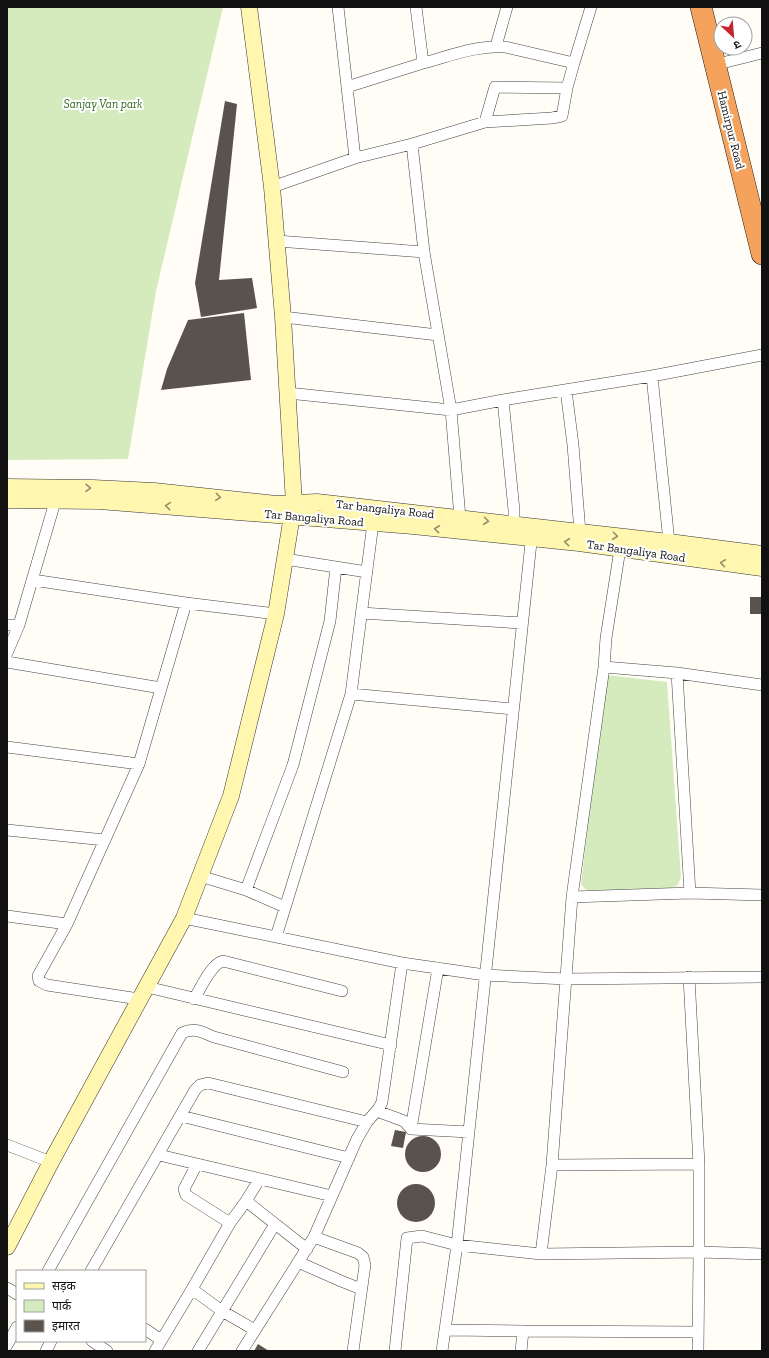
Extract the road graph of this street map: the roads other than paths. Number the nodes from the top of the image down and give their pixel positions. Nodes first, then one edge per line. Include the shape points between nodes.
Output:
1 (249, 7) edge
2 (338, 7) edge
3 (416, 7) edge
4 (507, 7) edge
5 (591, 7) edge
6 (701, 7) edge
7 (496, 46) junction
8 (724, 56) edge
9 (423, 63) junction
10 (574, 63) junction
11 (347, 87) junction
12 (567, 88) junction
13 (485, 122) junction
14 (412, 144) junction
15 (355, 158) junction
16 (272, 187) junction
17 (762, 208) edge
18 (277, 241) junction
19 (424, 252) junction
20 (762, 254) edge
21 (283, 317) junction
22 (438, 335) junction
23 (762, 355) edge
24 (652, 376) junction
25 (566, 390) junction
26 (288, 393) junction
27 (502, 400) junction
28 (451, 410) junction
29 (7, 487) edge
30 (57, 494) junction
31 (7, 500) edge
32 (293, 510) junction
33 (460, 518) junction
34 (373, 523) junction
35 (514, 531) junction
36 (580, 532) junction
37 (532, 533) junction
38 (669, 542) junction
39 (645, 546) junction
40 (620, 549) junction
41 (762, 554) edge
42 (285, 559) junction
43 (336, 567) junction
44 (762, 568) edge
45 (367, 572) junction
46 (33, 580) junction
47 (186, 603) junction
48 (361, 613) junction
49 (276, 614) junction
50 (522, 622) junction
51 (7, 625) edge
52 (19, 625) junction
53 (7, 653) edge
54 (7, 662) edge
55 (604, 667) junction
56 (677, 673) junction
57 (762, 685) edge
58 (161, 688) junction
59 (351, 694) junction
60 (513, 709) junction
61 (7, 747) edge
62 (139, 764) junction
63 (7, 830) edge
64 (105, 840) junction
65 (200, 876) junction
66 (246, 890) junction
67 (690, 893) junction
68 (762, 895) edge
69 (572, 897) junction
70 (285, 907) junction
71 (7, 916) edge
72 (184, 918) junction
73 (67, 924) junction
74 (276, 937) junction
75 (402, 963) junction
76 (438, 968) junction
77 (485, 975) junction
78 (762, 976) edge
79 (689, 977) junction
80 (566, 979) junction
81 (342, 991) dead end
82 (143, 993) junction
83 (194, 999) junction
84 (391, 1045) junction
85 (343, 1072) dead end
86 (377, 1111) junction
87 (181, 1116) junction
88 (367, 1122) junction
89 (411, 1129) junction
90 (468, 1132) junction
91 (7, 1145) edge
92 (159, 1155) junction
93 (348, 1158) junction
94 (51, 1162) junction
95 (197, 1164) junction
96 (699, 1164) junction
97 (552, 1165) junction
98 (259, 1180) junction
99 (332, 1196) junction
100 (246, 1201) junction
101 (230, 1223) junction
102 (275, 1224) junction
103 (314, 1237) junction
104 (457, 1245) junction
105 (7, 1247) edge
106 (307, 1249) junction
107 (699, 1252) junction
108 (541, 1254) junction
109 (762, 1254) edge
110 (298, 1262) junction
111 (49, 1270) edge
112 (92, 1270) edge
113 (7, 1288) edge
114 (192, 1289) junction
115 (361, 1289) junction
116 (16, 1293) edge
117 (222, 1311) junction
118 (16, 1329) edge
119 (146, 1330) edge
120 (255, 1330) junction
121 (445, 1330) junction
122 (523, 1331) junction
123 (698, 1332) junction
124 (161, 1340) junction
125 (50, 1342) edge
126 (95, 1344) edge
127 (7, 1345) edge
128 (46, 1351) edge
129 (107, 1351) edge
130 (154, 1351) edge
131 (198, 1351) edge
132 (242, 1351) edge
133 (353, 1351) edge
134 (395, 1351) edge
135 (442, 1351) edge
136 (521, 1351) edge
137 (698, 1351) edge

1 - 16 street
2 - 11 street
3 - 9 street
4 - 7 street
5 - 10 street
6 - 20 highway, Hamirpur Road
7 - 9 street
7 - 10 street
8 - 17 highway
9 - 11 street
10 - 12 street
11 - 15 street
12 - 13 street via 562,116
12 - 13 street via 495,87
13 - 14 street
14 - 15 street
14 - 19 street
15 - 16 street
16 - 18 street
18 - 19 street
18 - 21 street
19 - 22 street
21 - 22 street
21 - 26 street
22 - 28 street
23 - 24 street
24 - 25 street
24 - 38 street
25 - 27 street
25 - 36 street
26 - 28 street
26 - 32 street
27 - 28 street
27 - 35 street
28 - 33 street
29 - 30 street
30 - 31 street, Tar Bangaliya Road
30 - 32 street, Tar Bangaliya Road via 99,501
30 - 46 street
32 - 33 street, Tar bangaliya Road via 317,502
32 - 34 street, Tar Bangaliya Road
32 - 42 street
33 -> 35 street, Tar bangaliya Road
35 -> 34 street, Tar Bangaliya Road
34 - 45 street
35 - 37 street, Tar bangaliya Road
36 - 37 street, Tar bangaliya Road
36 -> 39 street, Tar bangaliya Road
40 -> 37 street, Tar Bangaliya Road
37 - 50 street
38 - 39 street, Tar bangaliya Road
38 - 41 street, Tar bangaliya Road
39 - 40 street, Tar Bangaliya Road
44 -> 39 street, Tar Bangaliya Road
40 - 55 street
42 - 43 street
42 - 49 street
43 - 45 street
43 - 66 street via 330,621 292,765
45 - 48 street
46 - 47 street
46 - 52 street
47 - 49 street
47 - 58 street
48 - 50 street
48 - 59 street
49 - 65 street via 231,796
50 - 60 street
51 - 52 street
52 - 53 street
54 - 58 street
55 - 56 street
55 - 69 street
56 - 57 street
56 - 67 street
58 - 62 street
59 - 60 street
59 - 70 street
60 - 77 street
61 - 62 street
62 - 64 street
63 - 64 street
64 - 73 street
65 - 66 street
65 - 72 street
66 - 70 street
67 - 68 street
67 - 69 street
69 - 80 street
70 - 74 street
71 - 73 street
72 - 74 street
72 - 82 street
73 - 82 street via 38,976 40,981 47,985
74 - 75 street
75 - 76 street
75 - 84 street
76 - 77 street
76 - 89 street
77 - 80 street
77 - 90 street
78 - 79 street
79 - 80 street
79 - 96 street
80 - 97 street
81 - 83 street via 223,961 218,962
82 - 83 street
82 - 94 street
83 - 84 street
84 - 86 street via 382,1102
85 - 111 street via 194,1030 182,1033
86 - 88 street
86 - 89 street via 404,1121
87 - 88 street via 195,1090 204,1083
87 - 92 street
87 - 93 street
88 - 93 street
89 - 90 street
90 - 104 street
91 - 94 street
92 - 95 street
92 - 112 street
93 - 99 street
94 - 105 street
95 - 98 street
95 - 101 street via 184,1189 186,1195
96 - 97 street
96 - 107 street
97 - 108 street
98 - 99 street
98 - 100 street
99 - 103 street
100 - 101 street
100 - 102 street
101 - 114 street
102 - 106 street
102 - 117 street
103 - 106 street
103 - 115 street via 358,1253 362,1257 365,1264
104 - 108 street
104 - 121 street
104 - 134 street via 422,1236 407,1238
106 - 110 street
107 - 108 street
107 - 109 street
107 - 123 street
110 - 115 street
110 - 120 street
113 - 116 street
114 - 117 street
114 - 124 street
115 - 133 street
117 - 120 street
117 - 131 street
118 - 127 street
119 - 124 street
120 - 132 street
121 - 122 street
121 - 135 street
122 - 123 street
122 - 136 street
123 - 137 street
124 - 130 street
125 - 128 street
126 - 129 street

